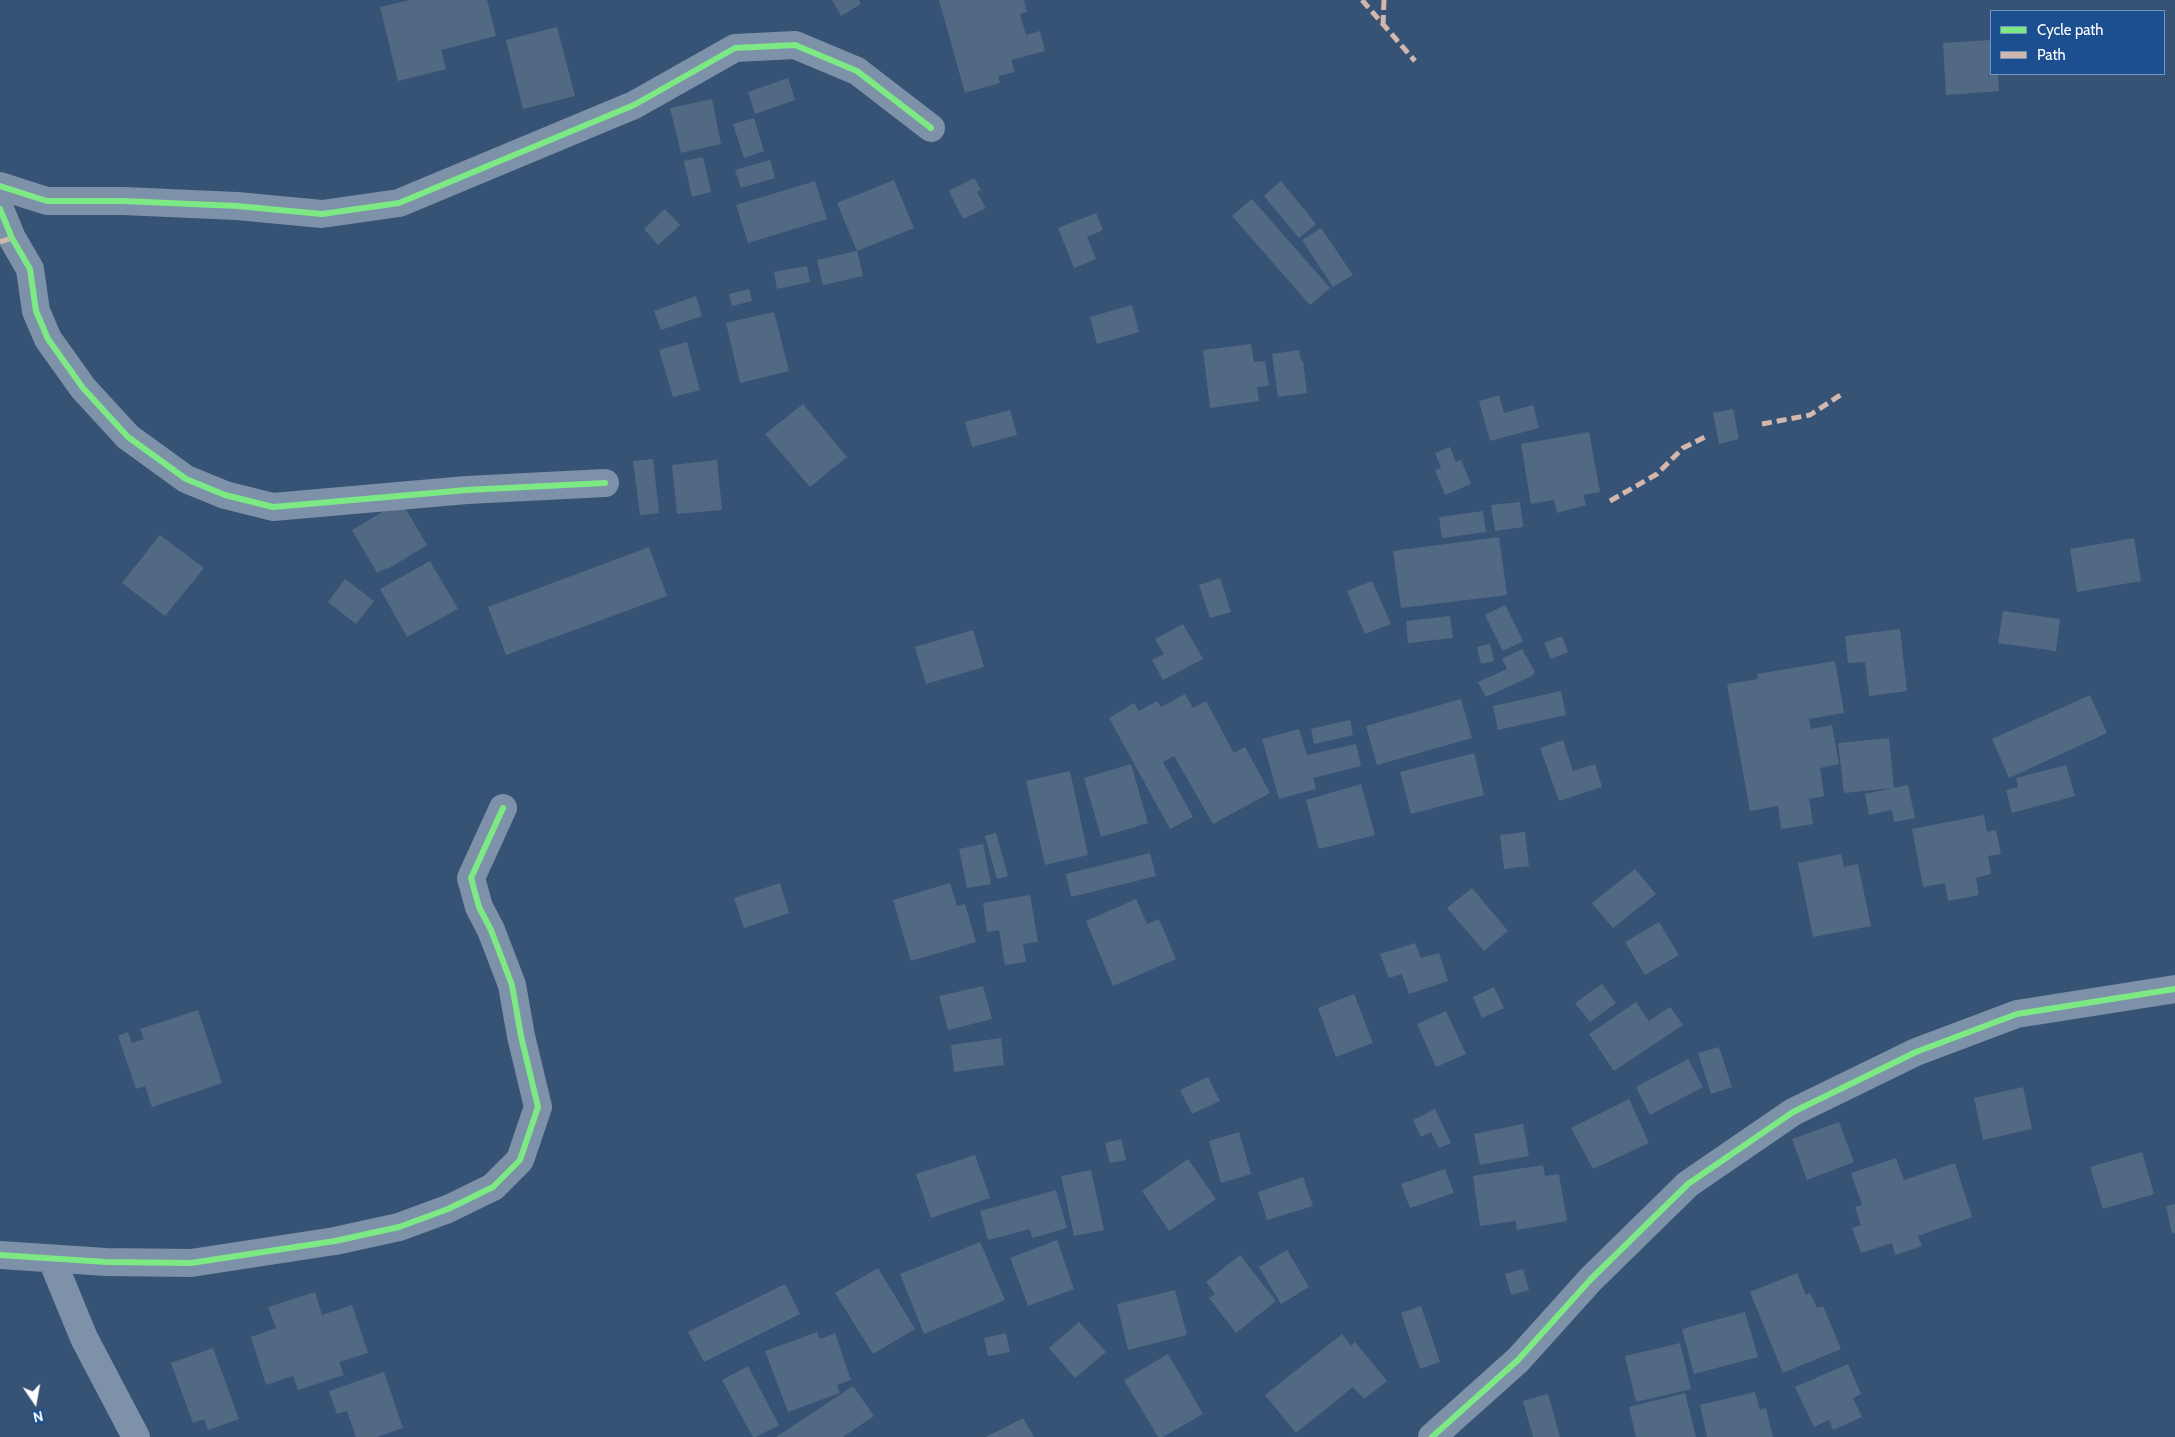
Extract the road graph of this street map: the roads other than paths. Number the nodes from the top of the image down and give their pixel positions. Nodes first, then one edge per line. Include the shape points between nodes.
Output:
1 (931, 128) dead end
2 (0, 186) edge
3 (0, 209) edge
4 (605, 483) dead end
5 (503, 808) dead end
6 (2175, 989) edge
7 (0, 1255) edge
8 (52, 1260) junction
9 (136, 1437) edge
10 (1432, 1437) edge

1 - 2 street via 858,71 795,45 735,48 634,105 399,203 322,214 237,206 47,201
3 - 4 street via 30,269 36,311 48,339 83,388 128,436 186,479 225,495 273,507 467,490
5 - 8 street via 471,878 478,907 491,930 512,985 538,1107 520,1160 493,1187 399,1228 191,1263
6 - 10 street via 2018,1014 1916,1052 1793,1112 1688,1184 1591,1279 1518,1360
7 - 8 street
8 - 9 street via 84,1338

